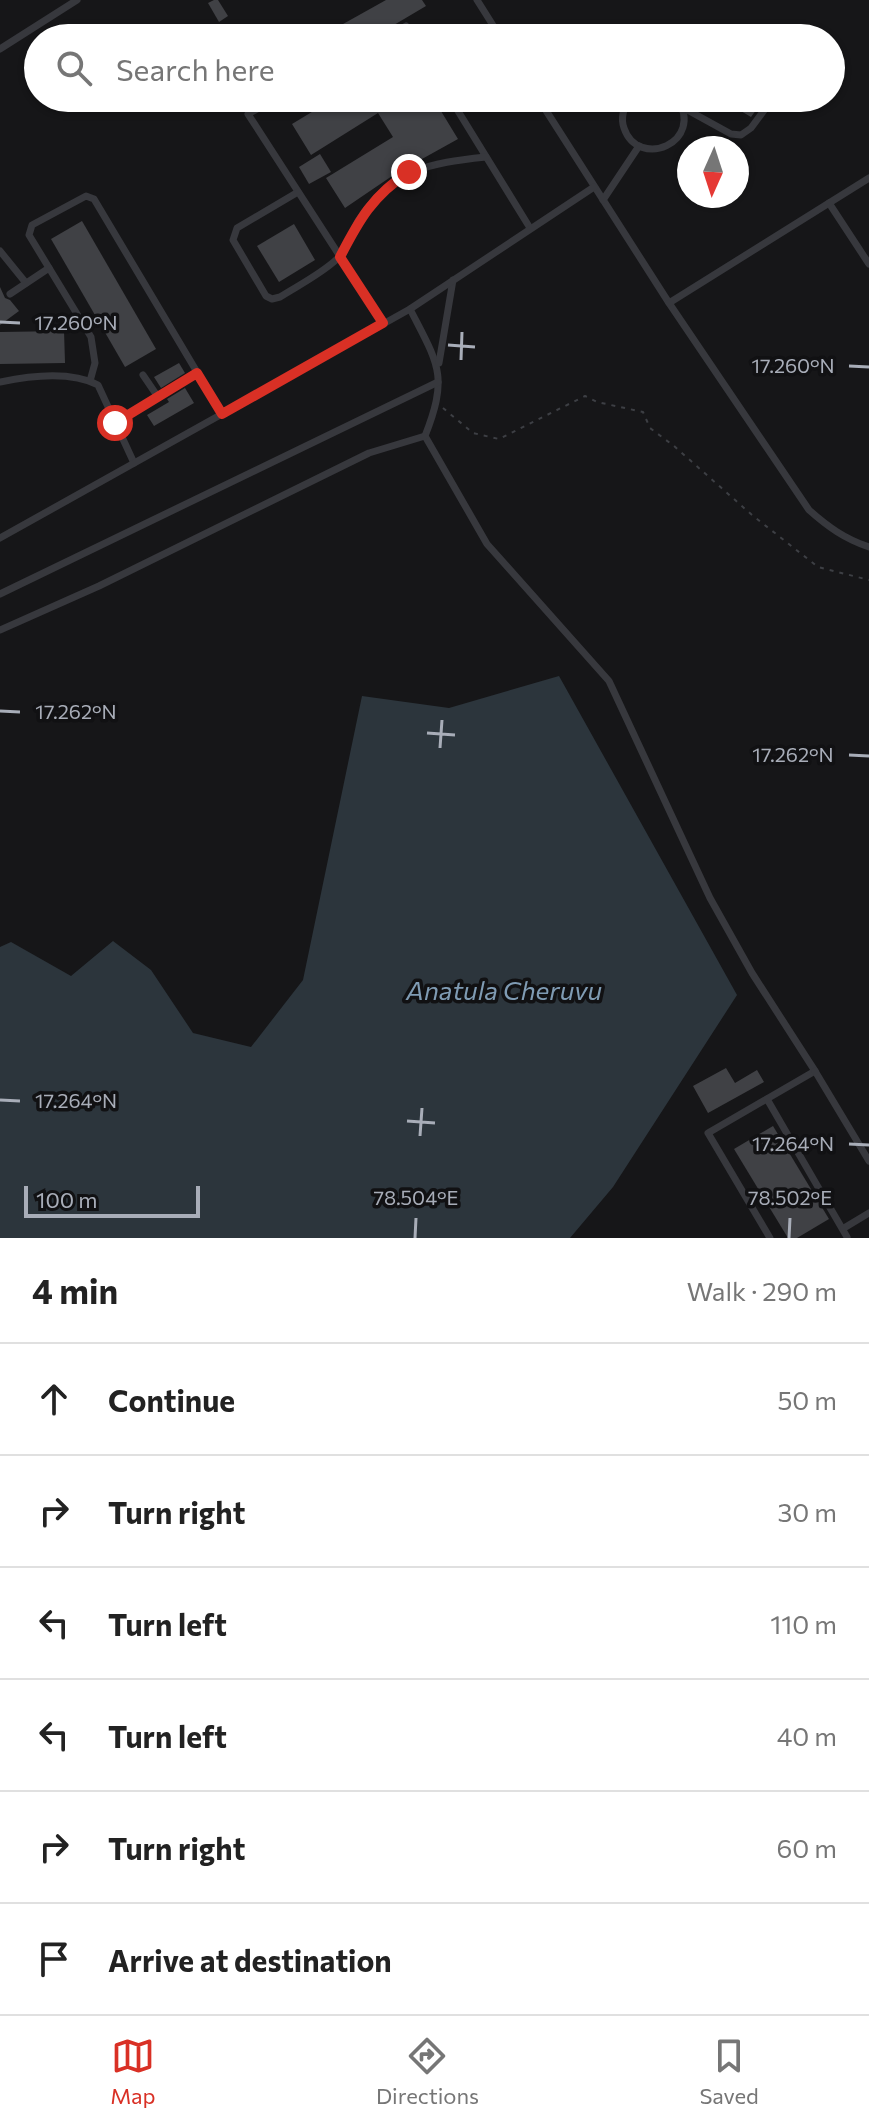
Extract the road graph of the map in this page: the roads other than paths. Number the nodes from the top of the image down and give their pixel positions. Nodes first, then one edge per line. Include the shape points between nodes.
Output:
1 (77, 0) edge
2 (477, 0) edge
3 (39, 24) edge
4 (492, 24) edge
5 (24, 34) edge
6 (0, 49) edge
7 (252, 112) edge
8 (459, 112) edge
9 (547, 112) edge
10 (624, 112) edge
11 (682, 112) edge
12 (691, 112) edge
13 (763, 112) edge
14 (639, 146) junction
15 (486, 157) junction
16 (869, 178) edge
17 (594, 187) junction
18 (298, 192) junction
19 (603, 200) junction
20 (829, 203) junction
21 (530, 228) junction
22 (0, 251) edge
23 (340, 257) junction
24 (869, 264) edge
25 (49, 268) junction
26 (453, 280) junction
27 (26, 283) junction
28 (10, 294) dead end
29 (669, 303) junction
30 (410, 309) junction
31 (383, 323) junction
32 (438, 365) junction
33 (197, 373) junction
34 (143, 375) dead end
35 (90, 381) junction
36 (0, 382) edge
37 (438, 382) junction
38 (158, 397) junction
39 (222, 414) junction
40 (115, 423) junction
41 (425, 436) junction
42 (134, 463) junction
43 (0, 538) edge
44 (869, 547) edge
45 (0, 594) edge
46 (0, 630) edge
47 (815, 1071) junction
48 (767, 1099) junction
49 (869, 1161) edge
50 (869, 1213) edge
51 (844, 1228) junction
52 (770, 1238) edge
53 (847, 1238) edge

1 - 3 lane
2 - 4 lane
5 - 6 lane
7 - 18 lane via 248,114
8 - 15 lane
9 - 17 lane
10 - 14 lane via 626,133
11 - 14 lane via 683,128 670,145
12 - 13 lane via 741,135
14 - 19 lane
15 - 21 lane
15 - 23 lane via 427,164 394,181 373,200
16 - 20 lane
17 - 19 lane
17 - 21 lane
18 - 23 lane
18 - 23 lane via 234,232 233,240 266,296 280,297
19 - 29 lane
20 - 24 lane
20 - 29 lane
21 - 26 lane
22 - 27 lane
23 - 31 lane
25 - 27 lane
25 - 33 lane via 29,235 32,225 86,196 94,199
25 - 35 lane via 91,337 95,363
26 - 30 lane
26 - 32 lane
27 - 28 lane
29 - 44 lane via 809,510 850,541
30 - 31 lane
30 - 32 lane
31 - 39 lane
32 - 37 lane
33 - 38 lane
33 - 39 lane
34 - 38 lane
35 - 36 lane
35 - 40 lane via 98,385
37 - 41 lane via 438,404
37 - 45 lane
38 - 40 lane
39 - 42 lane
40 - 42 lane
41 - 46 lane via 369,453
41 - 47 lane via 487,544 609,681 710,898
42 - 43 lane
47 - 48 lane
47 - 49 lane
48 - 51 lane
48 - 52 lane via 708,1133
50 - 51 lane
51 - 53 lane

